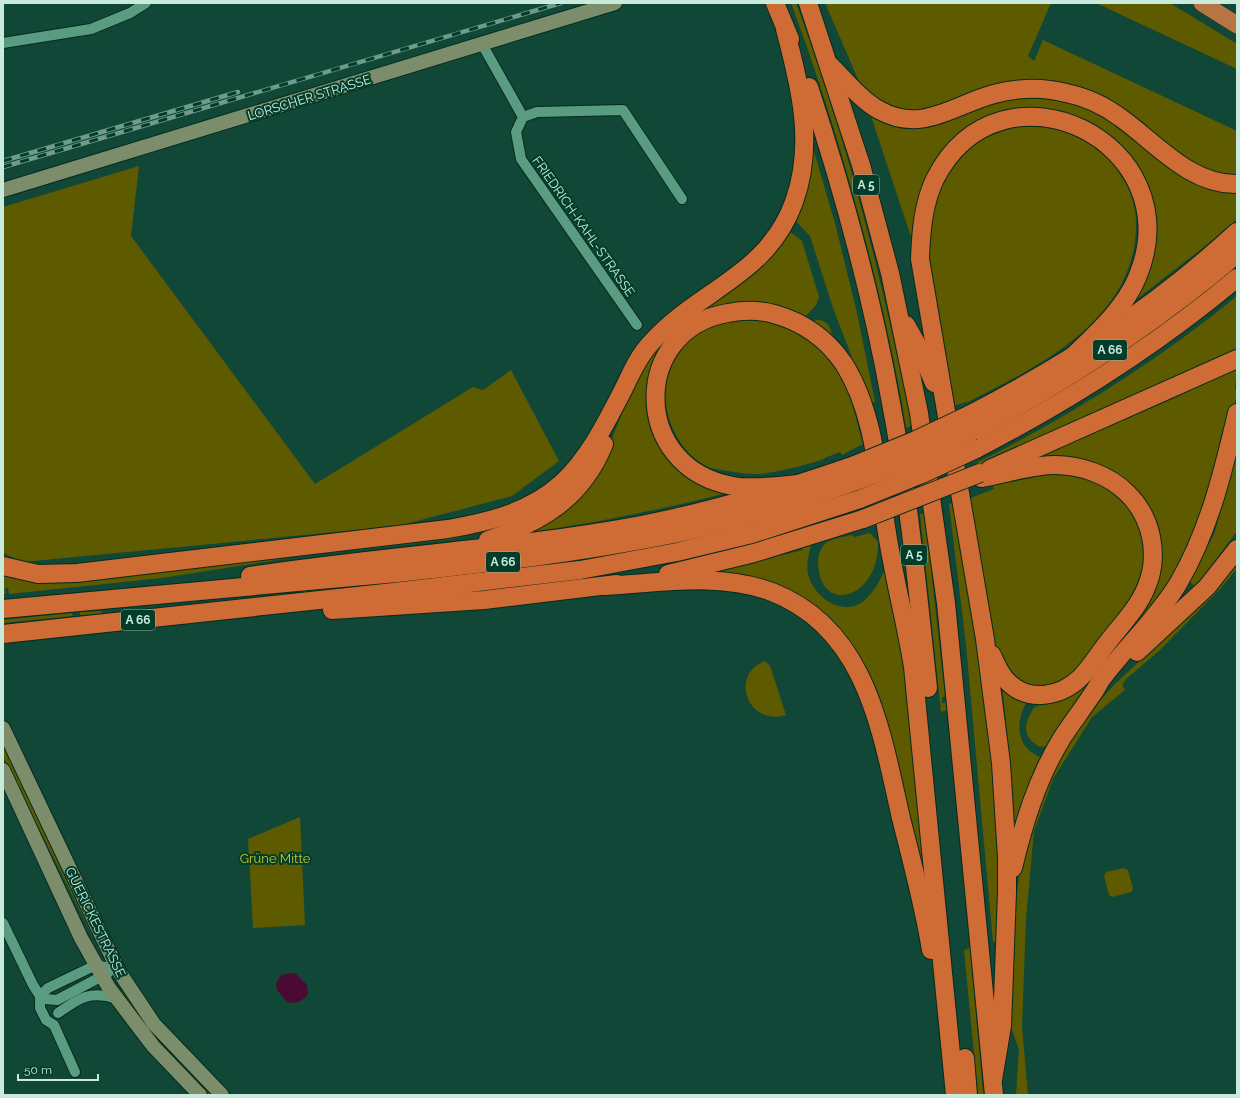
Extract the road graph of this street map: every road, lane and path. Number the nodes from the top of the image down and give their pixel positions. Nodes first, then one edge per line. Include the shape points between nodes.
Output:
1 (146, 3) edge
2 (615, 3) edge
3 (776, 3) edge
4 (808, 3) edge
5 (1202, 3) edge
6 (1218, 3) edge
7 (1237, 12) edge
8 (1237, 26) edge
9 (785, 29) junction
10 (3, 43) edge
11 (482, 44) junction
12 (828, 63) junction
13 (523, 117) junction
14 (1237, 184) edge
15 (3, 190) edge
16 (682, 199) dead end
17 (1237, 232) edge
18 (1237, 254) edge
19 (1237, 278) edge
20 (897, 308) junction
21 (637, 325) dead end
22 (1237, 359) edge
23 (1068, 361) junction
24 (619, 398) junction
25 (945, 409) junction
26 (1237, 413) edge
27 (971, 423) junction
28 (854, 474) junction
29 (980, 476) junction
30 (802, 484) junction
31 (1237, 549) edge
32 (450, 551) junction
33 (3, 566) edge
34 (606, 586) junction
35 (142, 596) junction
36 (3, 609) edge
37 (208, 613) junction
38 (3, 634) edge
39 (985, 639) junction
40 (1092, 696) junction
41 (3, 728) edge
42 (3, 770) edge
43 (1007, 892) junction
44 (3, 923) edge
45 (118, 970) junction
46 (99, 971) junction
47 (40, 996) junction
48 (65, 996) junction
49 (116, 999) junction
50 (58, 1013) junction
51 (54, 1025) junction
52 (75, 1072) dead end
53 (994, 1088) edge
54 (200, 1095) edge
55 (222, 1095) edge
56 (954, 1095) edge
57 (968, 1095) edge

1 - 10 street via 130,13 91,29
2 - 11 main road, LORSCHER STRASSE
3 - 9 highway, A 5
4 - 12 highway, A 5
5 - 8 highway
6 - 7 highway
9 - 24 highway via 804,110 804,163 794,204 772,241 755,261 669,324 649,344
9 - 57 highway, A 5 via 807,81 834,168 860,262 891,403 918,586
11 - 13 street
11 - 15 main road, LORSCHER STRASSE
12 - 14 highway via 873,106 888,114 910,120 939,115 1006,91 1042,89 1078,96 1116,114 1191,171 1214,181
12 - 20 highway, A 5 via 861,165 890,272
13 - 16 street via 537,112 623,110
13 - 21 street, FRIEDRICH-KAHL-STRASSE via 516,132 521,159
17 - 23 highway via 1165,293
18 - 27 highway, A 66 via 1121,344 1048,389
19 - 37 highway, A 66, bridge via 1119,366 1049,410 976,449 860,499 752,534 626,562 512,579
20 - 25 highway via 919,348
20 - 53 highway, A 5 via 919,413 945,596
22 - 29 highway
23 - 25 highway via 1113,315 1137,277 1143,258 1146,232 1143,203 1124,161 1109,145 1091,132 1070,123 1035,116 1006,120 981,130 959,146 935,180 926,207 920,259
23 - 27 highway
24 - 32 highway via 600,455 583,482 562,503 520,528
24 - 33 highway via 584,458 562,483 526,508 483,523 77,573 38,574
25 - 39 highway
26 - 40 highway via 1208,521 1189,564 1164,604 1103,677
27 - 28 highway, bridge via 916,440
28 - 30 highway
28 - 35 highway, A 66 via 730,521 629,543 504,562
29 - 34 highway, bridge via 799,540 719,562
29 - 39 highway via 1056,465 1080,468 1104,477 1124,489 1137,505 1149,528 1153,556 1148,583 1135,608 1081,677 1059,692 1042,696 1030,695 1007,682
30 - 32 highway via 694,514 641,525
30 - 56 highway via 734,487 715,482 687,467 670,449 657,417 655,398 658,377 671,349 692,328 710,318 747,311 769,312 801,323 819,336 835,353 851,376 863,406 872,440 913,667
31 - 40 highway via 1207,587
32 - 35 highway via 262,574 196,584
34 - 37 highway via 439,604 264,614
34 - 56 highway via 720,581 771,592 810,615 830,632 850,656 861,676 881,730 932,951 948,1073
35 - 36 highway, A 66
37 - 38 highway, A 66
39 - 43 highway via 1001,763
40 - 43 highway via 1062,738 1036,789 1024,824
41 - 45 main road, GUERICKESTRASSE
42 - 46 main road, GUERICKESTRASSE via 81,938
43 - 53 highway via 1002,1026
44 - 47 street
45 - 46 street
45 - 55 main road, GUERICKESTRASSE via 154,1024
46 - 47 street via 48,988
46 - 48 street
46 - 49 main road, GUERICKESTRASSE
47 - 48 street via 51,1000
47 - 51 street via 40,1008 46,1020
48 - 50 street via 59,1003
49 - 50 street via 95,994 84,996
49 - 54 main road, GUERICKESTRASSE via 125,1007 153,1046
50 - 51 street
51 - 52 street

